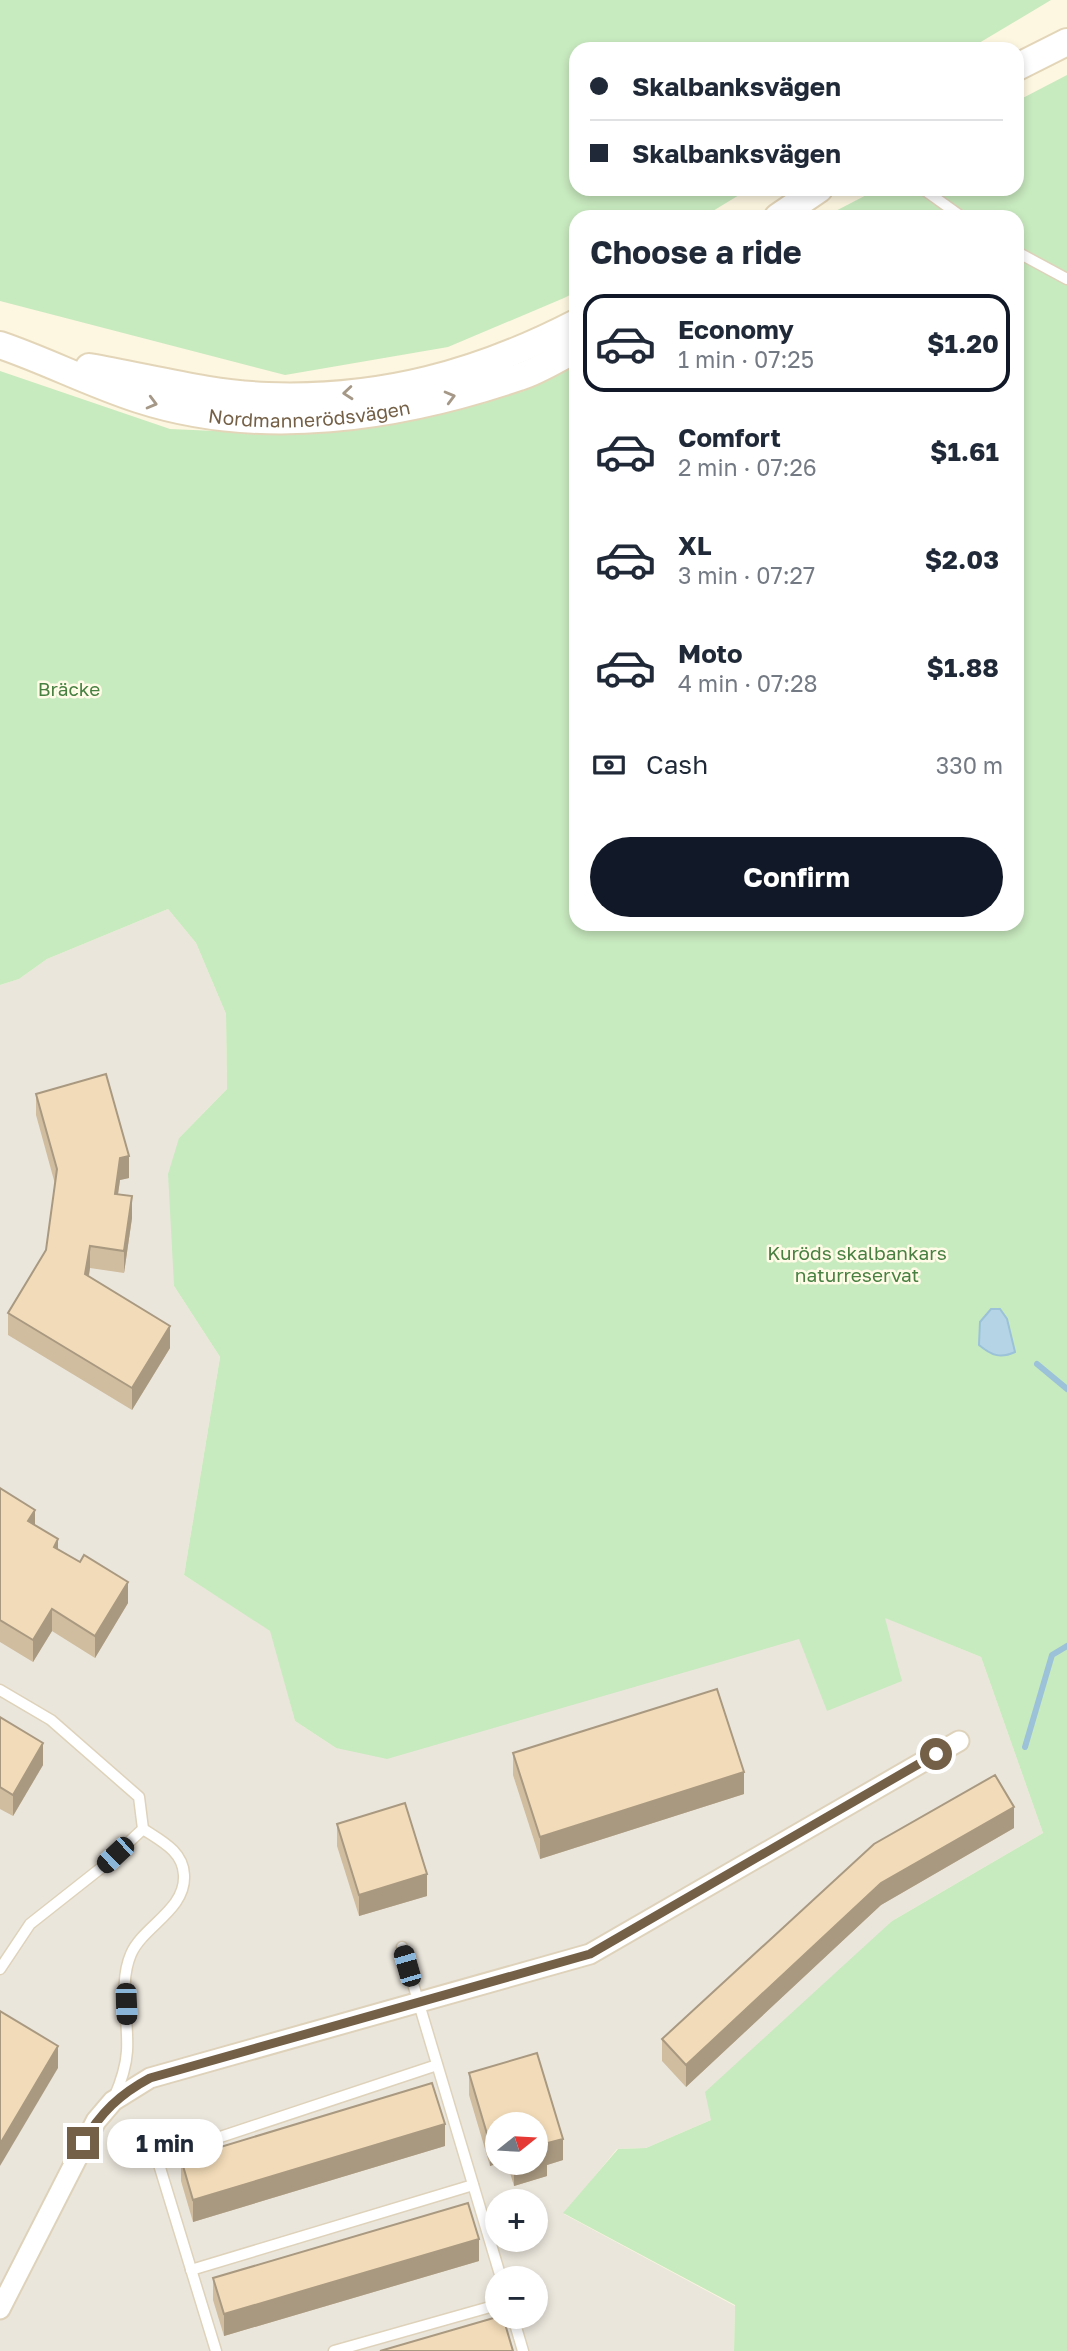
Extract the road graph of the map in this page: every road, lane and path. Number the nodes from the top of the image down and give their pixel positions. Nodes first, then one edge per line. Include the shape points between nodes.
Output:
1 (1067, 42) edge
2 (1024, 64) edge
3 (809, 196) edge
4 (933, 196) edge
5 (788, 210) edge
6 (952, 210) edge
7 (1024, 256) edge
8 (1067, 279) edge
9 (569, 327) edge
10 (0, 345) edge
11 (569, 353) edge
12 (44, 359) junction
13 (0, 1690) edge
14 (959, 1741) dead end
15 (143, 1829) junction
16 (402, 1947) dead end
17 (0, 1969) edge
18 (418, 2003) junction
19 (437, 2065) junction
20 (113, 2101) junction
21 (473, 2185) junction
22 (497, 2266) edge
23 (191, 2270) junction
24 (485, 2308) edge
25 (0, 2309) edge
26 (517, 2329) edge
27 (216, 2351) edge
28 (334, 2351) edge
29 (523, 2351) edge

1 - 2 main road
3 - 5 main road
4 - 6 lane
7 - 8 lane
9 -> 12 main road, Nordmannerödsvägen via 466,372 391,389 329,395 267,396 211,390
10 - 12 main road, Nordmannerödsvägen
12 -> 11 main road, Nordmannerödsvägen via 137,399 190,413 303,420 362,416 446,399 521,377
13 - 15 lane via 51,1720 139,1797
14 - 18 street via 590,1954
15 - 17 lane via 30,1924
15 - 20 lane via 174,1850 185,1878 170,1909 140,1939 127,1964 127,2054
16 - 18 lane
18 - 19 lane
18 - 20 street via 150,2078
19 - 21 lane
19 - 23 lane via 158,2158
20 - 25 street via 83,2143
21 - 22 lane
21 - 23 lane
23 - 27 lane
24 - 28 lane
26 - 29 lane

